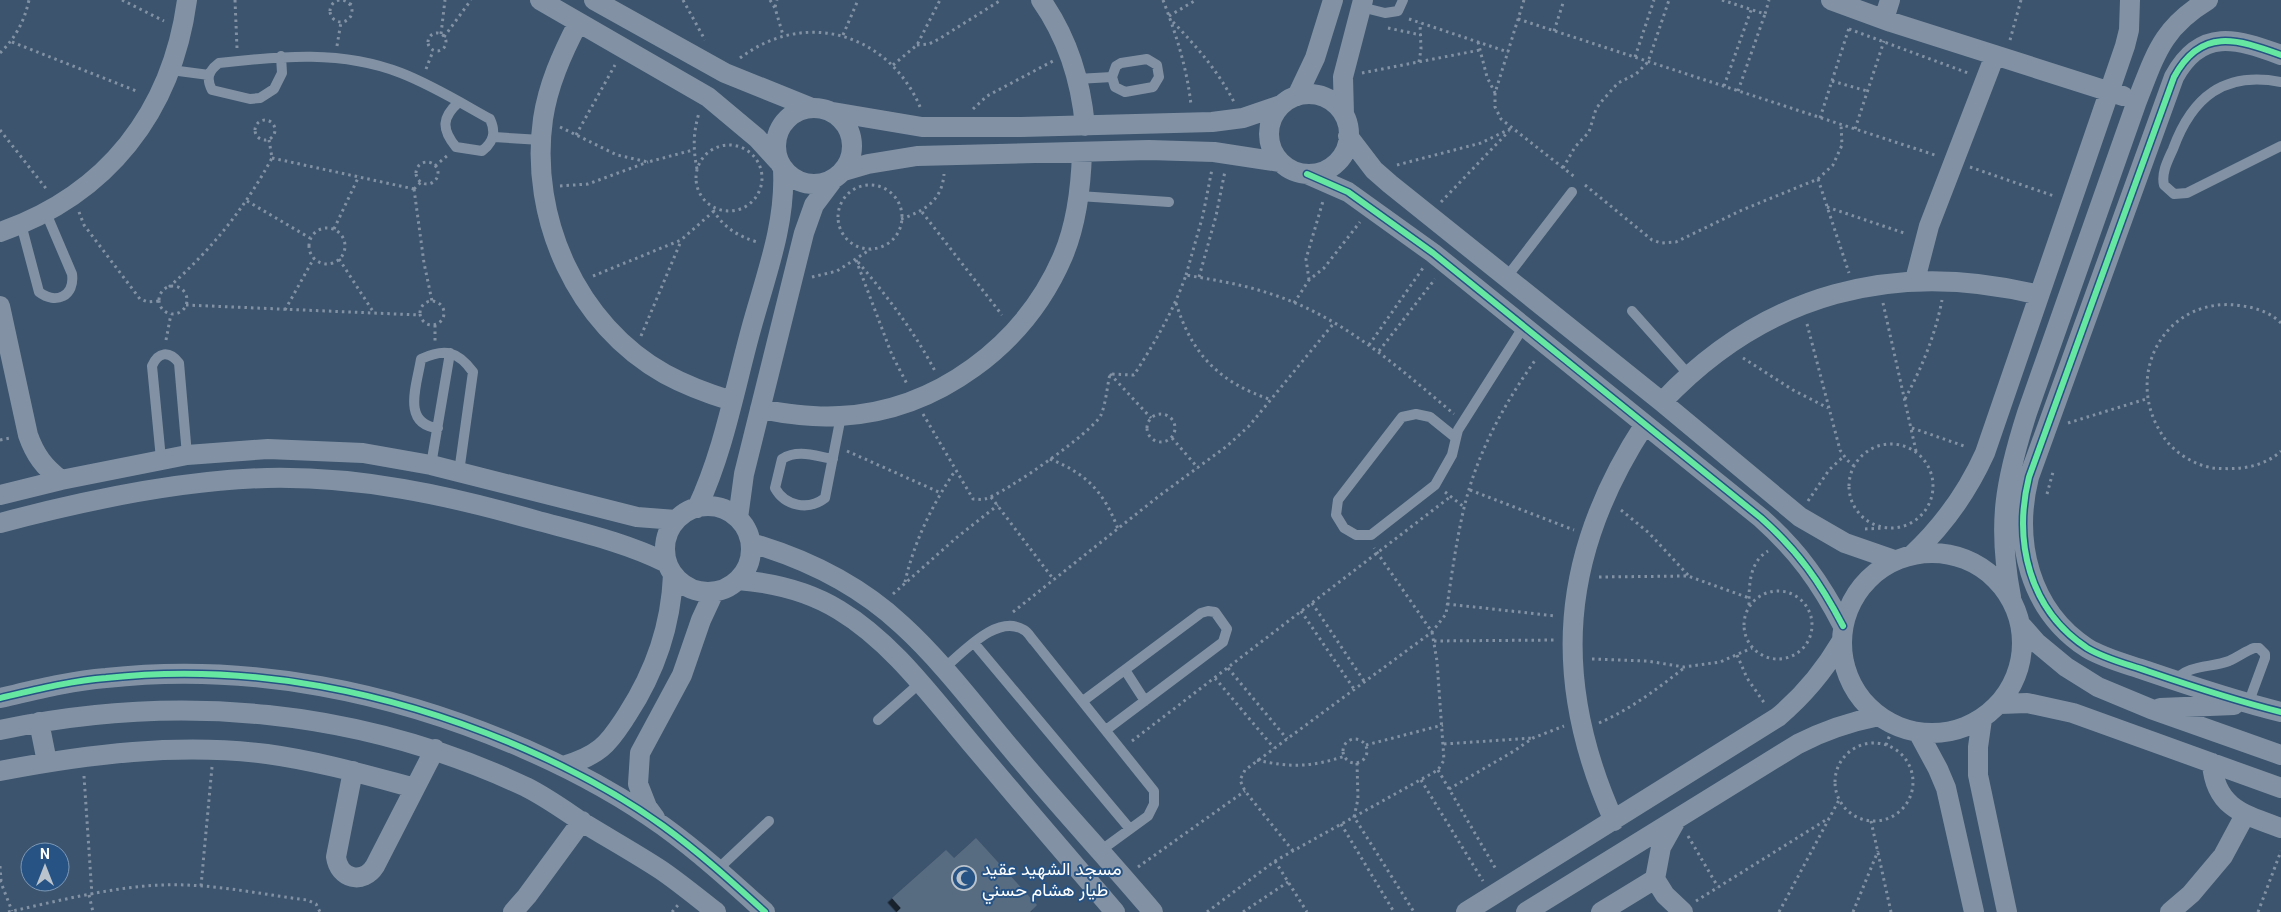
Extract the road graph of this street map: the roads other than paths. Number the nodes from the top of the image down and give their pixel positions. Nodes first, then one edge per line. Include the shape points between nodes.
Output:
1 (187, 0) edge
2 (540, 0) edge
3 (594, 0) edge
4 (1042, 0) edge
5 (1333, 0) edge
6 (1403, 0) edge
7 (1831, 0) edge
8 (1890, 0) edge
9 (2130, 0) edge
10 (2208, 0) edge
11 (1362, 3) edge
12 (1888, 20) junction
13 (578, 23) junction
14 (2281, 55) edge
15 (281, 56) junction
16 (2000, 56) junction
17 (171, 70) junction
18 (208, 75) junction
19 (1112, 77) junction
20 (1077, 79) junction
21 (2281, 82) edge
22 (2110, 92) junction
23 (1289, 100) junction
24 (2137, 101) junction
25 (459, 102) junction
26 (812, 108) junction
27 (833, 112) junction
28 (1344, 116) junction
29 (1084, 126) junction
30 (1348, 136) junction
31 (494, 137) junction
32 (541, 140) junction
33 (2281, 146) edge
34 (1082, 152) junction
35 (1280, 162) junction
36 (781, 166) junction
37 (1307, 174) junction
38 (838, 176) junction
39 (2107, 188) junction
40 (1572, 192) dead end
41 (1079, 196) junction
42 (1169, 202) dead end
43 (59, 205) junction
44 (21, 224) junction
45 (0, 232) edge
46 (2108, 264) junction
47 (1506, 278) junction
48 (1915, 280) junction
49 (2039, 295) junction
50 (0, 306) edge
51 (1632, 311) dead end
52 (1524, 326) junction
53 (450, 353) junction
54 (1689, 375) junction
55 (732, 401) junction
56 (1662, 402) junction
57 (760, 409) junction
58 (841, 416) junction
59 (1644, 424) junction
60 (438, 428) junction
61 (1456, 438) junction
62 (187, 454) junction
63 (161, 459) junction
64 (833, 459) junction
65 (431, 466) junction
66 (459, 472) junction
67 (61, 480) junction
68 (0, 495) edge
69 (697, 508) junction
70 (738, 518) junction
71 (676, 520) junction
72 (0, 523) edge
73 (751, 543) junction
74 (1903, 557) junction
75 (670, 569) junction
76 (738, 580) junction
77 (714, 592) junction
78 (2011, 597) junction
79 (2022, 626) junction
80 (1842, 634) junction
81 (974, 643) junction
82 (943, 669) junction
83 (1125, 670) junction
84 (2174, 681) junction
85 (920, 683) junction
86 (0, 698) edge
87 (1145, 701) junction
88 (1083, 702) junction
89 (2000, 704) junction
90 (2248, 704) junction
91 (2150, 709) junction
92 (2281, 712) edge
93 (1982, 719) junction
94 (878, 720) dead end
95 (1886, 721) junction
96 (39, 722) junction
97 (0, 730) edge
98 (1106, 730) junction
99 (1918, 732) junction
100 (435, 749) junction
101 (2281, 755) edge
102 (47, 762) junction
103 (2212, 763) junction
104 (563, 766) junction
105 (0, 771) edge
106 (353, 771) junction
107 (415, 788) junction
108 (2281, 788) edge
109 (2245, 815) junction
110 (1678, 819) junction
111 (1614, 820) junction
112 (582, 821) junction
113 (769, 821) dead end
114 (662, 825) junction
115 (2281, 828) edge
116 (1130, 829) junction
117 (1100, 852) junction
118 (718, 869) junction
119 (1655, 879) junction
120 (1682, 911) edge
121 (513, 912) edge
122 (716, 912) edge
123 (765, 912) edge
124 (1115, 912) edge
125 (1153, 912) edge
126 (1466, 912) edge
127 (1526, 912) edge
128 (1602, 912) edge
129 (1974, 912) edge
130 (2007, 912) edge
131 (2170, 912) edge

1 - 17 street via 183,30
2 - 13 street
3 - 26 street via 725,73
4 - 20 street via 1058,28
5 - 23 street via 1315,58
6 - 11 lane via 1398,11 1392,14
7 - 12 street
8 - 12 street
9 - 22 street via 2126,46
10 - 24 street via 2186,13 2168,32
11 - 28 street via 1343,77
12 - 16 street
13 - 32 street via 550,86
13 - 36 street via 708,97 757,138
14 - 46 street via 2247,42 2222,41 2198,49 2180,66
15 - 18 lane via 219,63
15 - 18 lane via 282,73 274,89 260,98 250,99 212,90
15 - 25 lane via 335,57 368,63 400,72
16 - 22 street
16 - 48 street via 1985,79 1925,240
17 - 18 lane
17 - 43 street via 158,100 121,153 98,176
19 - 19 lane via 1115,87 1125,92 1153,87 1159,77 1157,65 1147,59 1121,63 1116,66
19 - 20 lane
20 - 29 street
21 - 33 lane via 2266,79 2235,82 2221,87 2196,105 2179,131 2164,172 2164,185 2174,194 2187,193
22 - 24 street
22 - 49 street
23 - 28 street via 1308,94 1324,98 1338,107
23 - 29 street via 1243,118 1194,123
23 - 35 street via 1274,115 1269,127 1273,152
24 - 39 street
25 - 31 lane via 490,119
25 - 31 lane via 449,111 445,123 447,137 456,147 482,151
26 - 27 street
26 - 36 street via 800,110 782,126 776,143
27 - 29 street via 922,127
27 - 38 street via 847,125 853,144 853,153
28 - 30 street
30 - 37 street via 1344,153 1338,160 1325,170
30 - 47 street via 1374,170
31 - 32 lane
32 - 55 street via 542,187 548,220 575,283 592,309 634,353 664,374 697,390
34 - 35 street via 1182,150
34 - 38 street via 893,159
34 - 41 street
35 - 37 street
36 - 38 street via 800,183 816,185
36 - 55 street via 782,214
37 - 52 street via 1348,192 1371,207
38 - 57 street via 814,206 808,219
39 - 46 street via 2115,209 2108,242
39 - 78 street via 2012,460 2004,505 2003,536
40 - 47 lane
41 - 42 lane
41 - 58 street via 1073,226 1057,268 1034,308 1015,332 987,357 943,387 866,413
43 - 44 street
43 - 44 lane via 73,283 63,297 55,300 39,292
44 - 45 street
46 - 84 street via 2029,477 2022,515 2024,550 2042,600 2074,638 2102,656
47 - 56 street
48 - 49 street via 2008,287
48 - 54 street via 1854,289 1802,305 1726,345
49 - 74 street via 1985,453 1966,492 1950,515
50 - 67 street via 28,436 40,461
51 - 54 lane
52 - 59 street
52 - 61 lane
53 - 60 lane
53 - 60 lane via 435,353 421,359 413,410 427,427
53 - 66 lane via 464,360 473,372
54 - 56 street
55 - 69 street via 715,466
56 - 74 street via 1800,517 1845,543
57 - 58 street via 814,417
57 - 70 street via 744,474
58 - 64 lane
59 - 80 street via 1786,541 1827,595
59 - 111 street via 1603,497 1579,577 1574,618 1573,660 1580,725 1601,792
60 - 65 lane
61 - 61 lane via 1430,417 1416,414 1402,417 1338,500 1336,515 1344,528 1356,535 1371,535 1435,485 1452,455
62 - 63 street
62 - 63 lane via 179,363 174,356 164,353 152,366
62 - 65 street via 268,449 363,453
63 - 67 street
64 - 64 lane via 826,498 818,504 809,506 787,502 775,488 782,459 790,454
65 - 66 street
66 - 71 street via 637,517
67 - 68 street
69 - 70 street via 718,508
69 - 71 street
70 - 73 street
71 - 75 street via 666,539
72 - 75 street via 182,485 268,478 359,482 426,492 493,508 631,547
73 - 76 street via 749,563
73 - 82 street via 802,561 850,586 903,625
74 - 78 street via 1935,552 1957,556 1978,565
74 - 80 street via 1870,576 1858,591 1852,599
75 - 77 street via 687,587
75 - 104 street via 672,598 663,643 633,705 602,748
76 - 77 street
76 - 85 street via 792,588 840,611 874,636
77 - 114 street via 682,674 644,744 638,763 638,784 642,796
78 - 79 street
79 - 89 street via 2022,651 2017,675
79 - 91 street via 2081,678
80 - 95 street via 1845,670 1858,696
80 - 111 street via 1814,683 1797,702
81 - 82 lane
81 - 88 lane via 994,628 1009,624 1024,630
81 - 116 lane
82 - 117 street
83 - 87 lane
83 - 87 lane via 1201,613 1215,612 1226,629 1223,642
83 - 88 lane
84 - 90 street
84 - 90 lane via 2190,669 2218,664 2259,648 2265,658
85 - 94 lane
85 - 124 street
86 - 104 street via 64,683 154,674 220,675 295,682 342,689 428,712 468,725
87 - 98 lane
88 - 98 lane
89 - 93 street
89 - 103 street via 2027,703 2072,713
90 - 91 street
90 - 92 street
91 - 101 street
93 - 99 street via 1940,733
93 - 130 street via 1978,775
95 - 99 street
95 - 110 street via 1851,722 1824,731
96 - 97 street
96 - 100 street via 133,711 217,710 302,718
96 - 102 street
98 - 116 lane via 1154,791 1154,804 1148,816
99 - 129 street via 1946,788
100 - 107 street
100 - 112 street via 529,788
102 - 105 street
102 - 106 street via 143,751 213,750 268,754
103 - 108 street
103 - 109 street via 2221,794
104 - 114 street
106 - 107 street
106 - 107 street via 336,857 340,869 350,877 362,878 372,872
109 - 115 street
109 - 131 street via 2223,856 2191,894
110 - 119 street via 1661,847
110 - 127 street
111 - 126 street
112 - 121 street
112 - 122 street via 662,870
113 - 118 lane
114 - 118 street
116 - 117 lane
117 - 125 street
118 - 123 street
119 - 120 street via 1664,895
119 - 128 street

